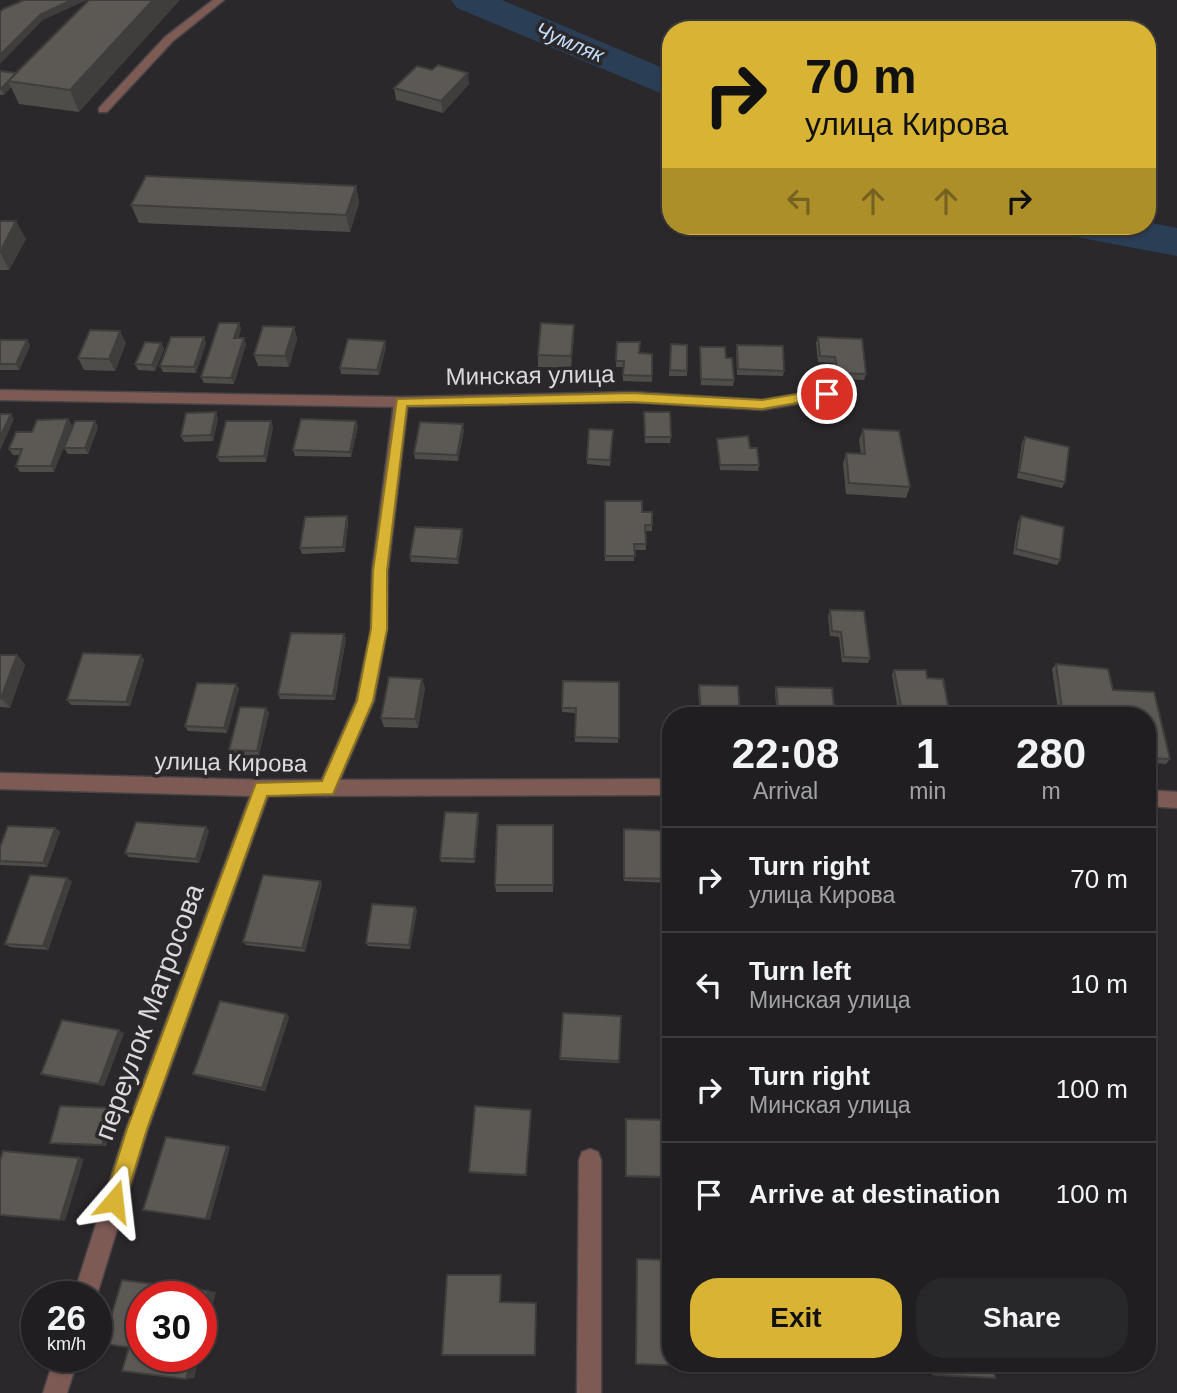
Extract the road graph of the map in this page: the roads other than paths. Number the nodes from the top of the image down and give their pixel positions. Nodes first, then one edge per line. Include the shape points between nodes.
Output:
1 (219, 0) edge
2 (103, 110) dead end
3 (0, 394) edge
4 (827, 394) dead end
5 (401, 402) junction
6 (0, 781) edge
7 (662, 787) edge
8 (262, 788) junction
9 (327, 788) junction
10 (1156, 799) edge
11 (1177, 800) edge
12 (590, 1160) dead end
13 (90, 1281) edge
14 (62, 1372) edge
15 (55, 1393) edge
16 (589, 1393) edge

1 - 2 street via 169,39
3 - 5 street, Минская улица
4 - 5 street, Минская улица via 762,405 632,397
5 - 9 street via 380,571 379,629 365,701
6 - 8 street, улица Кирова
7 - 9 street, улица Кирова
8 - 9 street, улица Кирова
8 - 13 street, переулок Матросова via 137,1129
10 - 11 street
12 - 16 street
14 - 15 street

